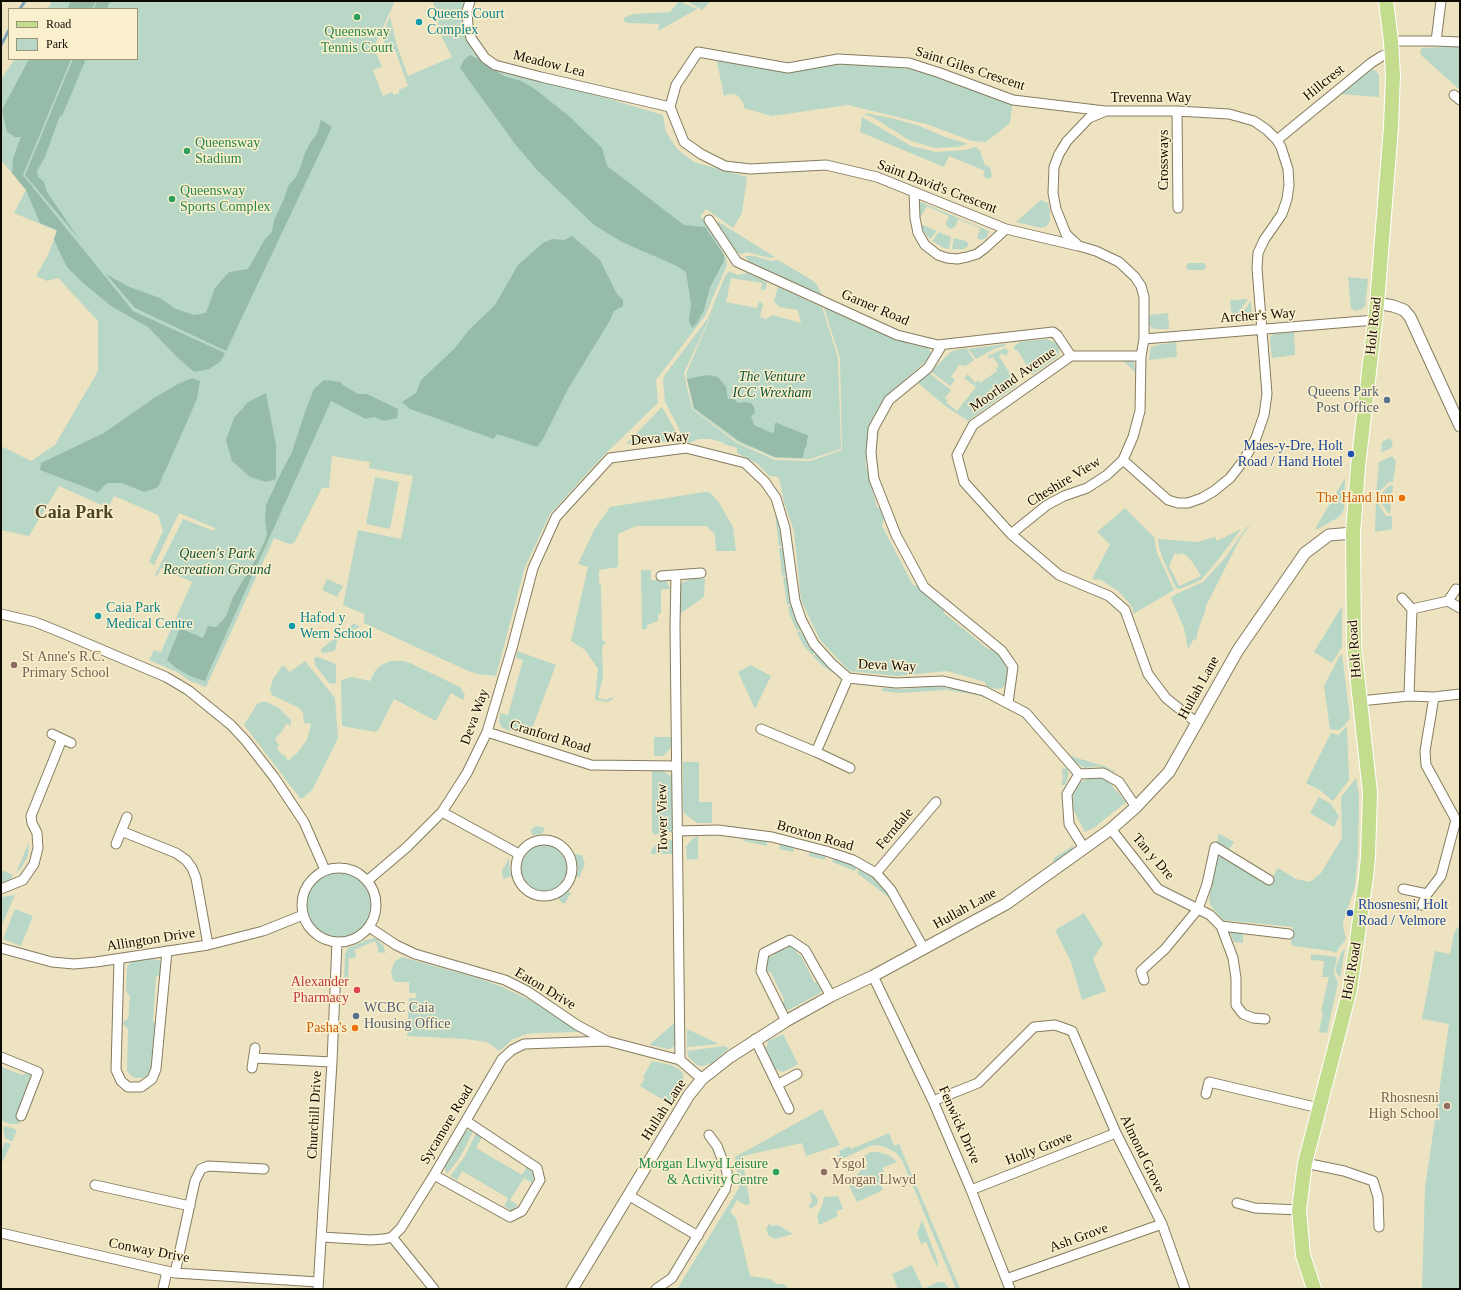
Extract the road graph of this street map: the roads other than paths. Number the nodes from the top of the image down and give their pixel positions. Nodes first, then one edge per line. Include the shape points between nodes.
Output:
1 (470, 1) edge
2 (1386, 1) edge
3 (1441, 1) edge
4 (1436, 41) junction
5 (1460, 42) edge
6 (1391, 48) junction
7 (670, 107) junction
8 (1106, 111) junction
9 (1178, 111) junction
10 (1277, 140) junction
11 (914, 192) junction
12 (1178, 208) dead end
13 (709, 220) dead end
14 (1006, 229) junction
15 (1079, 246) junction
16 (1377, 303) junction
17 (1375, 320) junction
18 (1261, 330) junction
19 (1144, 339) junction
20 (942, 345) junction
21 (1071, 356) junction
22 (1141, 356) junction
23 (1460, 426) edge
24 (1123, 460) junction
25 (1353, 533) junction
26 (1011, 534) junction
27 (701, 573) dead end
28 (676, 575) junction
29 (661, 576) dead end
30 (1456, 589) dead end
31 (1402, 598) dead end
32 (1448, 600) junction
33 (1460, 608) edge
34 (1412, 609) junction
35 (1, 614) edge
36 (848, 678) junction
37 (1460, 694) edge
38 (1408, 696) junction
39 (1434, 697) junction
40 (1360, 701) junction
41 (1008, 703) junction
42 (1197, 723) junction
43 (761, 729) dead end
44 (487, 732) junction
45 (52, 734) dead end
46 (62, 739) junction
47 (71, 743) dead end
48 (816, 752) junction
49 (677, 766) junction
50 (850, 768) dead end
51 (1079, 774) junction
52 (936, 802) dead end
53 (1136, 808) junction
54 (442, 812) junction
55 (127, 818) dead end
56 (1458, 820) edge
57 (1111, 829) junction
58 (121, 831) junction
59 (678, 831) junction
60 (116, 844) dead end
61 (1084, 848) junction
62 (520, 854) junction
63 (325, 870) junction
64 (876, 873) junction
65 (1269, 880) dead end
66 (367, 881) junction
67 (1403, 888) dead end
68 (1, 889) edge
69 (1427, 894) junction
70 (1422, 905) dead end
71 (1198, 909) junction
72 (303, 915) junction
73 (1221, 926) junction
74 (369, 927) junction
75 (1289, 934) dead end
76 (337, 942) junction
77 (208, 945) junction
78 (1, 948) edge
79 (924, 949) junction
80 (167, 951) junction
81 (119, 959) junction
82 (1139, 973) dead end
83 (873, 976) junction
84 (831, 996) junction
85 (1265, 1019) dead end
86 (786, 1021) junction
87 (755, 1040) junction
88 (607, 1041) junction
89 (255, 1048) dead end
90 (1, 1057) edge
91 (680, 1060) junction
92 (332, 1062) junction
93 (797, 1074) dead end
94 (702, 1079) junction
95 (777, 1084) junction
96 (1206, 1094) dead end
97 (933, 1101) junction
98 (1319, 1108) junction
99 (789, 1109) dead end
100 (20, 1116) dead end
101 (466, 1121) junction
102 (1116, 1133) junction
103 (709, 1135) dead end
104 (1305, 1164) junction
105 (264, 1169) dead end
106 (434, 1175) junction
107 (95, 1185) dead end
108 (972, 1190) junction
109 (628, 1195) junction
110 (1237, 1203) dead end
111 (190, 1206) junction
112 (1299, 1210) junction
113 (1162, 1224) junction
114 (1378, 1227) dead end
115 (1, 1233) edge
116 (698, 1236) junction
117 (322, 1237) junction
118 (392, 1237) junction
119 (171, 1272) junction
120 (1006, 1279) junction
121 (318, 1286) edge
122 (163, 1289) edge
123 (434, 1289) edge
124 (572, 1289) edge
125 (656, 1289) edge
126 (1010, 1289) edge
127 (1185, 1289) edge
128 (1314, 1289) edge

1 - 7 street, Meadow Lea via 467,10 471,38 485,58 495,65
2 - 6 main road, Holt Road
3 - 4 street
4 - 5 street, Hillcrest
4 - 6 street, Hillcrest
6 - 10 street, Hillcrest
6 - 16 main road, Holt Road via 1391,127
7 - 8 street, Saint Giles Crescent via 676,85 698,52 788,68 838,59 909,63 1014,100
7 - 11 street, Saint David's Crescent via 684,142 725,166 750,169 826,165 877,177
8 - 9 street, Trevenna Way
8 - 15 street, Trevenna Way via 1089,118 1077,129 1059,154 1054,167 1056,209 1066,234
9 - 10 street, Trevenna Way via 1242,117 1254,121
9 - 12 street, Crossways
10 - 18 street, Trevenna Way via 1288,169 1289,185 1282,214 1264,240 1258,254
11 - 14 street, Saint David's Crescent
11 - 14 street via 918,233 926,245 938,254 948,258 967,258 977,254
13 - 20 street, Garner Road via 737,262 898,335
14 - 15 street, Saint David's Crescent
15 - 19 street, Trevenna Way via 1110,257 1127,268 1135,277 1144,297
16 - 17 main road, Holt Road
16 - 23 street via 1404,310 1410,317
17 - 18 street, Archer's Way
17 - 25 main road, Holt Road
18 - 19 street, Archer's Way
18 - 24 street, Trevenna Way via 1266,394 1264,415 1256,438 1230,478 1202,498 1188,503 1178,503 1160,494
19 - 22 street, Trevenna Way
20 - 21 street, Garner Road via 1053,332
20 - 41 street via 928,368 889,400 873,429 871,453 874,479 896,535 924,586 1002,651 1013,667
21 - 22 street, Moorland Avenue
21 - 26 street, Moorland Avenue via 973,425 957,455 964,482
22 - 24 street, Cheshire View via 1140,411
24 - 26 street, Cheshire View via 1107,475 1087,488 1047,505
25 - 40 main road, Holt Road via 1354,647
25 - 42 street, Hullah Lane via 1329,535 1305,553 1238,650
26 - 42 street, Moorland Avenue via 1059,575 1109,596 1125,610 1148,674 1166,698
27 - 28 street
28 - 29 street
28 - 49 street, Tower View
30 - 32 street
31 - 34 street
32 - 33 street
32 - 34 street
34 - 38 street
35 - 63 street via 35,622 60,632 166,677 188,690 246,741 274,777 304,822
36 - 41 street, Deva Way via 896,684 943,682 984,691
36 - 44 street, Deva Way via 814,644 801,619 795,601 785,528 776,498 765,482 745,463 686,448 610,458 556,517 533,568
36 - 48 street
37 - 39 street
38 - 39 street
38 - 40 street
39 - 56 street via 1425,751 1426,765
40 - 98 main road, Holt Road via 1370,792 1366,877 1350,989
41 - 51 street, Deva Way via 1026,713
42 - 53 street, Hullah Lane via 1169,772
43 - 48 street
44 - 49 street, Cranford Road via 591,765
44 - 54 street, Deva Way
45 - 46 street
46 - 47 street
46 - 68 street via 31,816 37,833 38,848 34,864 23,880
48 - 50 street
49 - 59 street, Tower View
51 - 53 street via 1103,773 1119,782
51 - 61 street via 1067,794 1069,824
52 - 64 street, Ferndale
53 - 57 street, Hullah Lane
54 - 62 street
54 - 66 street, Deva Way via 407,847
55 - 58 street
56 - 69 street via 1441,876
57 - 61 street, Hullah Lane
57 - 71 street, Tan y Dre via 1158,888
58 - 60 street
58 - 77 street via 186,860 196,878
59 - 64 street, Broxton Road via 718,830 772,837 853,860
59 - 91 street, Tower View
61 - 79 street, Hullah Lane via 1006,904
62 - 62 street via 526,846 544,840 562,846 572,862 569,881 564,888 548,897 530,893 523,888 516,876 516,862
63 - 66 street via 348,869
63 - 72 street via 316,876 304,893
64 - 79 street, Broxton Road via 891,890
65 - 71 street via 1215,847 1207,884
66 - 74 street via 374,891 376,903 375,916
67 - 69 street
69 - 70 street
71 - 73 street, Tan y Dre via 1210,915
71 - 82 street via 1166,949
72 - 76 street via 308,926 316,934 326,940
72 - 77 street, Allington Drive via 263,931
73 - 75 street
73 - 85 street, Tan y Dre via 1233,958 1236,1004 1243,1014
74 - 76 street via 350,941
74 - 88 street, Eaton Drive via 415,954 505,980
76 - 92 street, Churchill Drive
77 - 80 street, Allington Drive
78 - 81 street, Allington Drive via 52,962 74,964
79 - 83 street, Hullah Lane
80 - 81 street, Allington Drive
80 - 81 street via 156,1070 152,1079 141,1087 128,1087 121,1081 116,1070
83 - 84 street, Hullah Lane
83 - 97 street, Fenwick Drive
84 - 86 street, Hullah Lane
84 - 86 street via 805,950 790,940 764,952 761,971
86 - 87 street, Hullah Lane
87 - 94 street, Hullah Lane
87 - 95 street
88 - 91 street, Eaton Drive
88 - 101 street, Sycamore Road via 524,1044 512,1050 502,1059
89 - 92 street via 253,1063
90 - 100 street via 38,1072
91 - 94 street, Eaton Drive
92 - 117 street, Churchill Drive
93 - 95 street
94 - 109 street, Hullah Lane via 689,1095
95 - 99 street
96 - 98 street via 1208,1082
97 - 102 street, Almond Grove via 978,1083 1034,1027 1055,1025 1072,1031
97 - 108 street, Fenwick Drive
98 - 104 main road, Holt Road
101 - 106 street, Sycamore Road
101 - 106 street via 537,1168 540,1180 537,1186 522,1211 510,1217
102 - 108 street, Holly Grove
102 - 113 street, Almond Grove
103 - 116 street via 720,1143 727,1181 725,1190
104 - 112 main road, Holt Road
104 - 114 street via 1344,1171 1372,1182 1378,1197
105 - 111 street via 208,1166 202,1169 197,1175
106 - 118 street, Sycamore Road via 401,1228
107 - 111 street
108 - 120 street, Fenwick Drive
109 - 116 street
109 - 124 street, Hullah Lane
110 - 112 street via 1255,1208
111 - 119 street
112 - 128 main road, Holt Road via 1303,1255
113 - 120 street, Ash Grove
113 - 127 street, Almond Grove
115 - 119 street, Conway Drive
116 - 125 street via 672,1278
117 - 118 street via 371,1240
117 - 121 street, Churchill Drive
118 - 123 street
119 - 121 street, Conway Drive
119 - 122 street
120 - 126 street, Fenwick Drive

